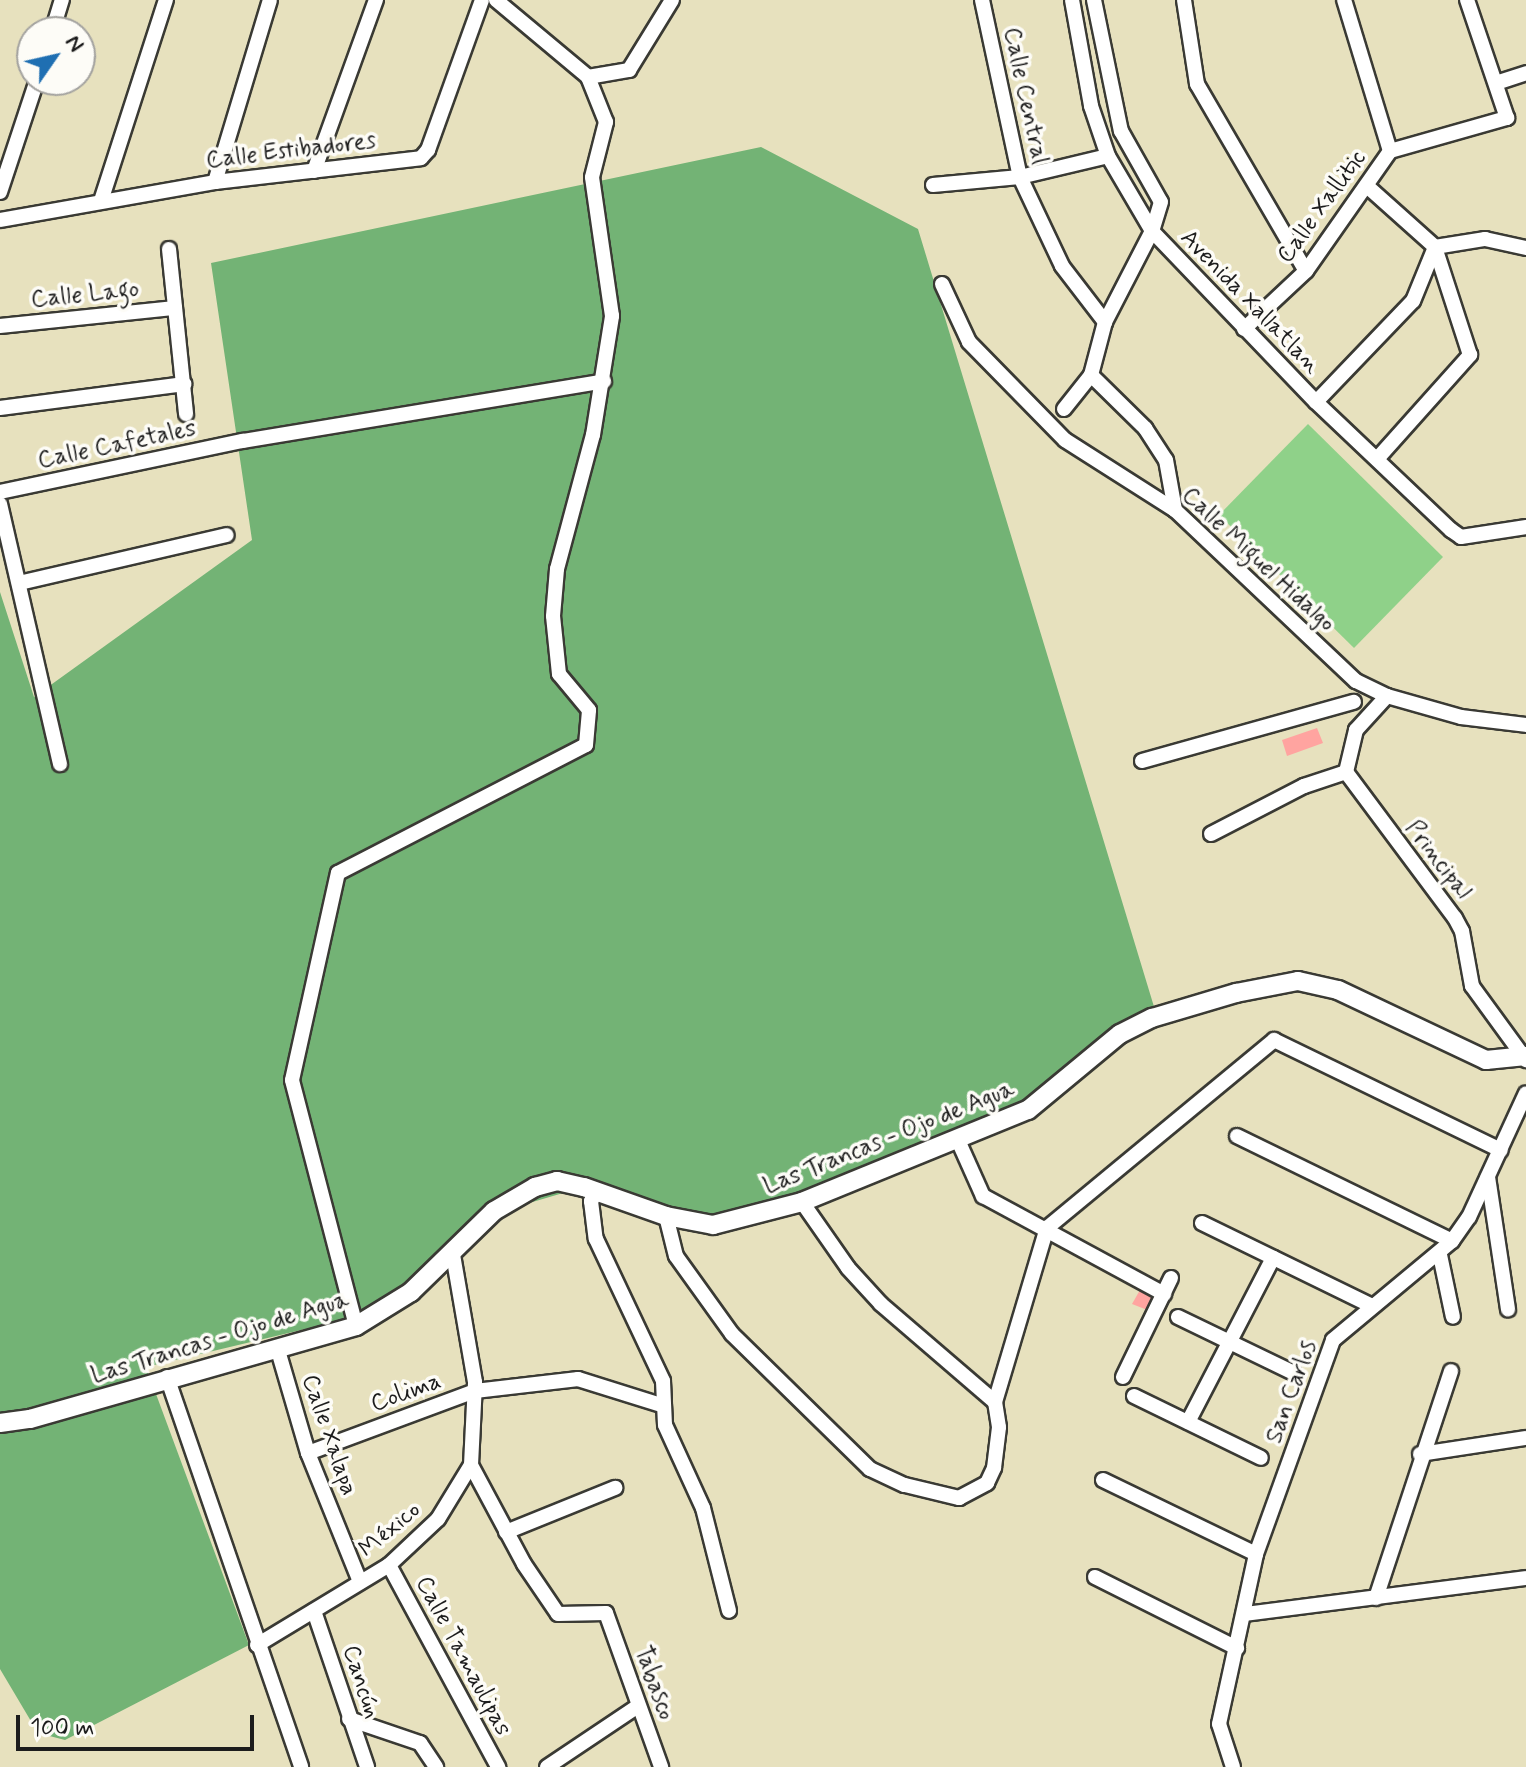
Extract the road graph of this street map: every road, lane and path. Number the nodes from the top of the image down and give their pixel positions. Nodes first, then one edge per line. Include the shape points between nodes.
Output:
1 (166, 0) edge
2 (270, 0) edge
3 (376, 0) edge
4 (482, 0) edge
5 (496, 0) edge
6 (672, 0) edge
7 (982, 0) edge
8 (1072, 0) edge
9 (1094, 0) edge
10 (1184, 0) edge
11 (1344, 0) edge
12 (1467, 0) edge
13 (1526, 73) edge
14 (588, 77) junction
15 (1496, 83) junction
16 (32, 96) edge
17 (1100, 131) junction
18 (1121, 131) junction
19 (1390, 151) junction
20 (1108, 156) junction
21 (314, 171) junction
22 (1020, 177) junction
23 (215, 182) junction
24 (933, 185) dead end
25 (1368, 187) junction
26 (0, 192) edge
27 (101, 201) junction
28 (0, 220) edge
29 (1152, 231) junction
30 (1435, 247) junction
31 (1526, 248) edge
32 (169, 249) dead end
33 (1306, 271) junction
34 (942, 284) dead end
35 (175, 308) junction
36 (1105, 322) junction
37 (0, 326) edge
38 (1244, 329) junction
39 (1091, 375) junction
40 (604, 381) junction
41 (184, 384) junction
42 (1316, 402) junction
43 (0, 408) edge
44 (1064, 409) dead end
45 (186, 414) dead end
46 (1377, 459) junction
47 (0, 492) edge
48 (0, 504) edge
49 (1175, 510) junction
50 (1526, 527) edge
51 (227, 535) dead end
52 (19, 583) junction
53 (1356, 681) junction
54 (1387, 696) junction
55 (1354, 702) junction
56 (1526, 725) edge
57 (1356, 730) junction
58 (1142, 761) dead end
59 (60, 764) dead end
60 (1346, 772) junction
61 (1211, 834) dead end
62 (1525, 1058) edge
63 (1526, 1093) edge
64 (1237, 1136) dead end
65 (957, 1138) junction
66 (1501, 1150) junction
67 (1488, 1177) junction
68 (597, 1191) junction
69 (802, 1202) junction
70 (666, 1216) junction
71 (1202, 1223) dead end
72 (1047, 1228) junction
73 (1452, 1241) junction
74 (453, 1254) junction
75 (1440, 1255) junction
76 (1273, 1258) junction
77 (1171, 1278) dead end
78 (1164, 1294) junction
79 (1372, 1306) junction
80 (1508, 1309) dead end
81 (1178, 1317) dead end
82 (1453, 1317) dead end
83 (356, 1326) junction
84 (1228, 1340) junction
85 (277, 1347) junction
86 (1451, 1371) dead end
87 (1294, 1373) dead end
88 (167, 1377) junction
89 (1123, 1377) dead end
90 (475, 1391) junction
91 (1134, 1396) dead end
92 (995, 1402) junction
93 (664, 1406) junction
94 (1188, 1422) junction
95 (0, 1423) edge
96 (1526, 1438) edge
97 (308, 1453) junction
98 (1420, 1454) junction
99 (1261, 1458) dead end
100 (471, 1465) junction
101 (1103, 1480) dead end
102 (615, 1488) dead end
103 (506, 1532) junction
104 (1256, 1554) junction
105 (389, 1565) junction
106 (1095, 1577) dead end
107 (1526, 1578) edge
108 (360, 1582) junction
109 (1376, 1598) junction
110 (314, 1611) junction
111 (729, 1611) dead end
112 (1245, 1614) junction
113 (257, 1645) junction
114 (1237, 1648) junction
115 (638, 1706) junction
116 (349, 1719) junction
117 (301, 1767) edge
118 (367, 1767) edge
119 (436, 1767) edge
120 (498, 1767) edge
121 (547, 1767) edge
122 (661, 1767) edge
123 (1233, 1767) edge

1 - 27 street
2 - 23 street
3 - 21 street
4 - 21 street, Calle Estibadores via 421,158
5 - 14 street
6 - 14 street via 629,70
7 - 22 street, Calle Central
8 - 17 street
9 - 18 street, Avenida Xallatlan
10 - 33 street via 1197,84
11 - 19 street, Calle Xallitic
12 - 15 street
13 - 15 street
14 - 40 street via 606,122 592,177 612,316
15 - 19 street via 1507,118
16 - 26 street
17 - 18 street
17 - 20 street
18 - 29 street, Avenida Xallatlan via 1161,202
19 - 25 street, Calle Xallitic
20 - 22 street
20 - 29 street
21 - 23 street, Calle Estibadores
22 - 24 street
22 - 36 street, Calle Central via 1062,266
23 - 27 street, Calle Estibadores
25 - 30 street
25 - 33 street, Calle Xallitic
27 - 28 street, Calle Estibadores
29 - 36 street
29 - 38 street, Avenida Xallatlan
30 - 31 street via 1485,239
30 - 42 street via 1413,301
30 - 46 street via 1470,355
32 - 35 street
33 - 38 street, Calle Xallitic
34 - 49 street, Calle Miguel Hidalgo via 969,342 1065,440
35 - 37 street, Calle Lago
35 - 41 street
36 - 39 street
38 - 42 street, Avenida Xallatlan
39 - 44 street
39 - 49 street via 1145,428 1166,460
40 - 47 street, Calle Cafetales via 243,441
40 - 83 street via 557,569 553,616 559,674 589,710 586,745 338,873 292,1080
41 - 43 street
41 - 45 street
42 - 46 street, Avenida Xallatlan
46 - 50 street, Avenida Xallatlan via 1461,537
48 - 52 street
49 - 53 street, Calle Miguel Hidalgo
51 - 52 street
52 - 59 street
53 - 54 street, Calle Miguel Hidalgo
53 - 55 street
54 - 56 street, Calle Miguel Hidalgo via 1461,717
54 - 57 street
55 - 57 street
55 - 58 street
57 - 60 street
60 - 61 street via 1304,786
60 - 62 street, Principal via 1455,918 1472,986
62 - 65 street, Las Trancas - Ojo de Agua via 1486,1060 1338,990 1298,981 1152,1018 1120,1034 1028,1110
63 - 66 street, San Carlos
64 - 73 street
65 - 69 street, Las Trancas - Ojo de Agua
65 - 72 street via 983,1196
66 - 67 street, San Carlos
66 - 72 street via 1274,1040
67 - 73 street, San Carlos
67 - 80 street
68 - 70 street, Las Trancas - Ojo de Agua
68 - 74 street, Las Trancas - Ojo de Agua via 557,1181 535,1187 494,1211
68 - 93 street via 591,1201 596,1239 663,1381
69 - 70 street, Las Trancas - Ojo de Agua via 713,1225
69 - 92 street via 848,1268 881,1304
70 - 92 street via 676,1256 723,1322 870,1469 959,1498 973,1494 994,1468 999,1427
71 - 76 street
72 - 78 street
72 - 92 street
73 - 75 street, San Carlos
74 - 83 street, Las Trancas - Ojo de Agua via 411,1292
74 - 90 street, México
75 - 79 street, San Carlos
75 - 82 street
76 - 79 street
76 - 84 street
77 - 78 street
78 - 89 street
79 - 104 street, San Carlos via 1333,1340
81 - 84 street
83 - 85 street, Las Trancas - Ojo de Agua
84 - 87 street
84 - 94 street
85 - 88 street, Las Trancas - Ojo de Agua
85 - 97 street, Calle Xalapa
86 - 98 street
88 - 95 street, Las Trancas - Ojo de Agua via 30,1419
88 - 113 street
90 - 93 street, Colima via 578,1379
90 - 97 street, Colima
90 - 100 street, México
91 - 94 street
93 - 111 street via 671,1441 703,1508
94 - 99 street
96 - 98 street
97 - 108 street, Calle Xalapa
98 - 109 street
100 - 103 street
100 - 105 street, México via 438,1519
101 - 104 street
102 - 103 street
103 - 115 street, Tabasco via 558,1614 606,1613
104 - 112 street, San Carlos
105 - 108 street, México
105 - 120 street, Calle Tamaulipas
106 - 114 street
107 - 109 street
108 - 110 street, México
109 - 112 street
110 - 113 street, México
110 - 116 street, Cancún
112 - 114 street, San Carlos
113 - 117 street
114 - 123 street, San Carlos via 1219,1724
115 - 121 street
115 - 122 street, Tabasco
116 - 118 street, Cancún
116 - 119 street via 420,1743

